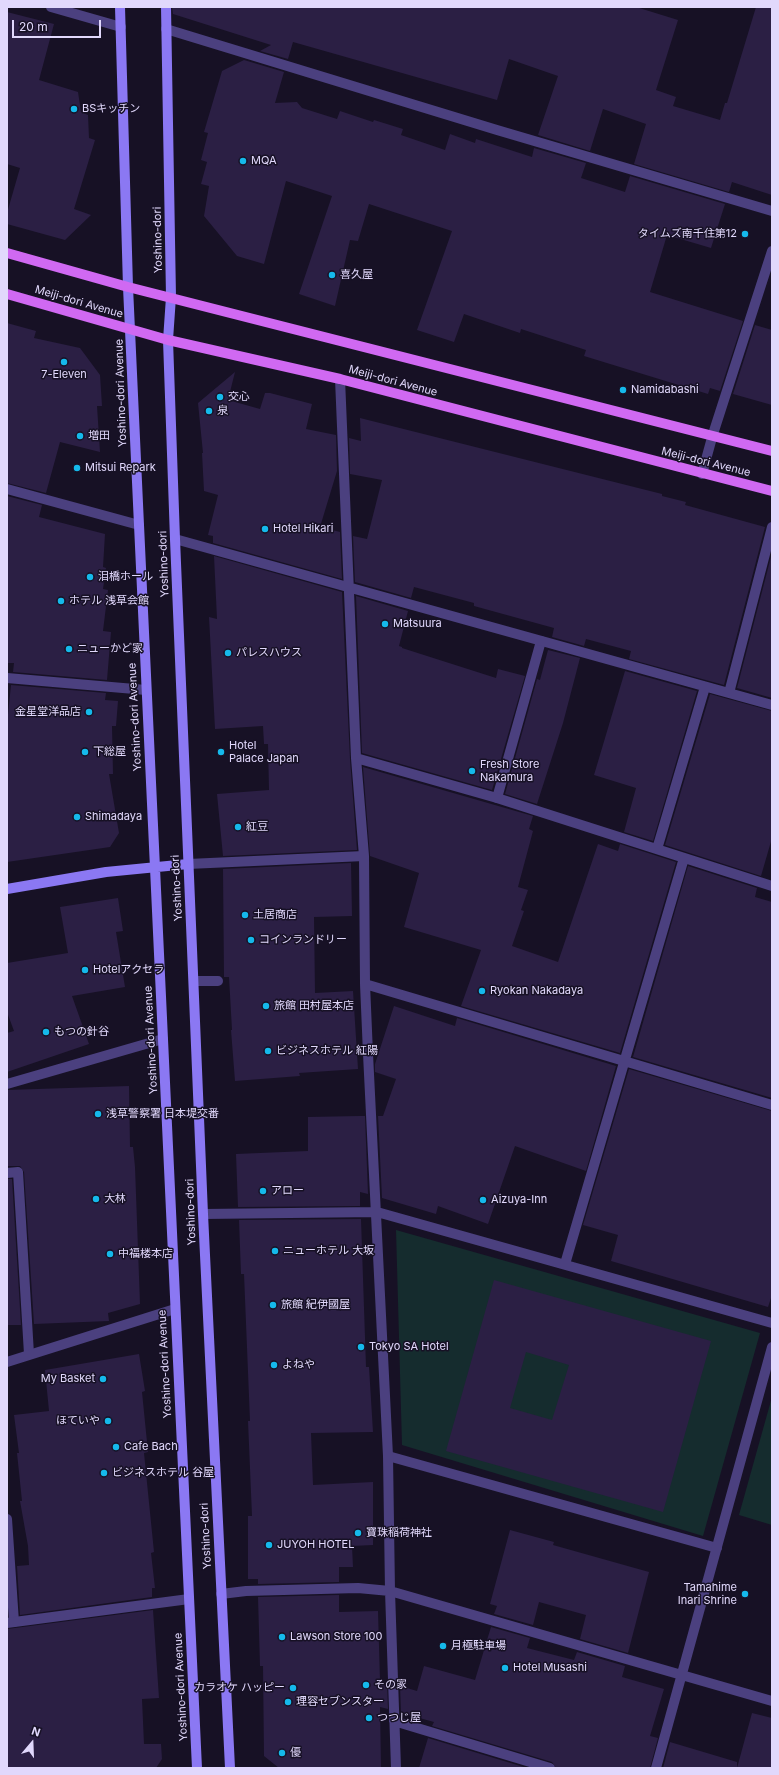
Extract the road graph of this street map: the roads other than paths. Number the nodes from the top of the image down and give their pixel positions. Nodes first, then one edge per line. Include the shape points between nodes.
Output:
1 (51, 7) edge
2 (120, 7) edge
3 (166, 7) edge
4 (121, 27) junction
5 (166, 29) junction
6 (772, 211) edge
7 (772, 251) edge
8 (7, 253) edge
9 (128, 287) junction
10 (7, 294) edge
11 (171, 297) junction
12 (131, 330) junction
13 (168, 340) junction
14 (340, 379) junction
15 (713, 434) junction
16 (772, 451) edge
17 (702, 474) junction
18 (7, 489) edge
19 (772, 491) edge
20 (139, 525) junction
21 (772, 527) edge
22 (175, 539) junction
23 (349, 588) junction
24 (541, 641) junction
25 (7, 678) edge
26 (705, 686) junction
27 (146, 690) junction
28 (729, 693) junction
29 (772, 705) edge
30 (356, 758) junction
31 (497, 798) junction
32 (657, 849) junction
33 (364, 856) junction
34 (684, 858) junction
35 (188, 864) junction
36 (155, 867) junction
37 (772, 886) edge
38 (7, 888) edge
39 (194, 981) junction
40 (218, 981) dead end
41 (365, 984) junction
42 (163, 1039) junction
43 (624, 1061) junction
44 (7, 1084) edge
45 (772, 1105) edge
46 (7, 1173) edge
47 (377, 1212) junction
48 (203, 1214) junction
49 (565, 1264) junction
50 (175, 1309) junction
51 (772, 1323) edge
52 (772, 1347) edge
53 (29, 1354) junction
54 (7, 1362) edge
55 (388, 1456) junction
56 (7, 1519) edge
57 (717, 1548) junction
58 (390, 1591) junction
59 (221, 1594) junction
60 (189, 1599) junction
61 (11, 1623) edge
62 (682, 1676) junction
63 (772, 1701) edge
64 (394, 1721) junction
65 (197, 1768) edge
66 (230, 1768) edge
67 (396, 1768) edge
68 (550, 1768) edge
69 (656, 1768) edge

1 - 4 street
2 - 4 main road
3 - 5 main road, Yoshino-dori
4 - 9 main road
5 - 6 street
5 - 11 main road, Yoshino-dori
7 - 15 street
8 - 9 main road
9 - 11 main road
9 - 12 main road, Yoshino-dori Avenue
10 - 12 main road, Meiji-dori Avenue
11 - 13 main road, Yoshino-dori
11 - 15 main road
12 - 13 main road, Meiji-dori Avenue
12 - 20 main road, Yoshino-dori Avenue
13 - 14 main road, Meiji-dori Avenue
13 - 22 main road, Yoshino-dori
14 - 17 main road, Meiji-dori Avenue
14 - 23 street
15 - 16 main road
15 - 17 street
17 - 19 main road, Meiji-dori Avenue
18 - 20 street
20 - 27 main road, Yoshino-dori Avenue
21 - 28 street
22 - 23 street
22 - 35 main road, Yoshino-dori
23 - 24 street
23 - 30 street
24 - 26 street
24 - 31 street
25 - 27 street
26 - 28 street
26 - 32 street
27 - 36 main road, Yoshino-dori Avenue
28 - 29 street
30 - 31 street
30 - 33 street
31 - 32 street
32 - 34 street
33 - 35 street
33 - 41 street
34 - 37 street
34 - 43 street
35 - 36 main road
35 - 39 main road, Yoshino-dori
36 - 38 main road
36 - 42 main road, Yoshino-dori Avenue
39 - 40 street
39 - 48 main road, Yoshino-dori
41 - 43 street
41 - 47 street
42 - 44 street
42 - 50 main road, Yoshino-dori Avenue
43 - 45 street
43 - 49 street
46 - 53 street via 18,1172
47 - 48 street
47 - 49 street
47 - 55 street
48 - 59 main road, Yoshino-dori
49 - 51 street
50 - 53 street
50 - 60 main road, Yoshino-dori Avenue
52 - 57 street
53 - 54 street
55 - 57 street
55 - 58 street
56 - 61 street
57 - 62 street
58 - 59 street via 350,1588
58 - 62 street
58 - 64 street
59 - 66 main road, Yoshino-dori
60 - 61 street
60 - 65 main road, Yoshino-dori Avenue
62 - 63 street
62 - 69 street
64 - 67 street
64 - 68 street

